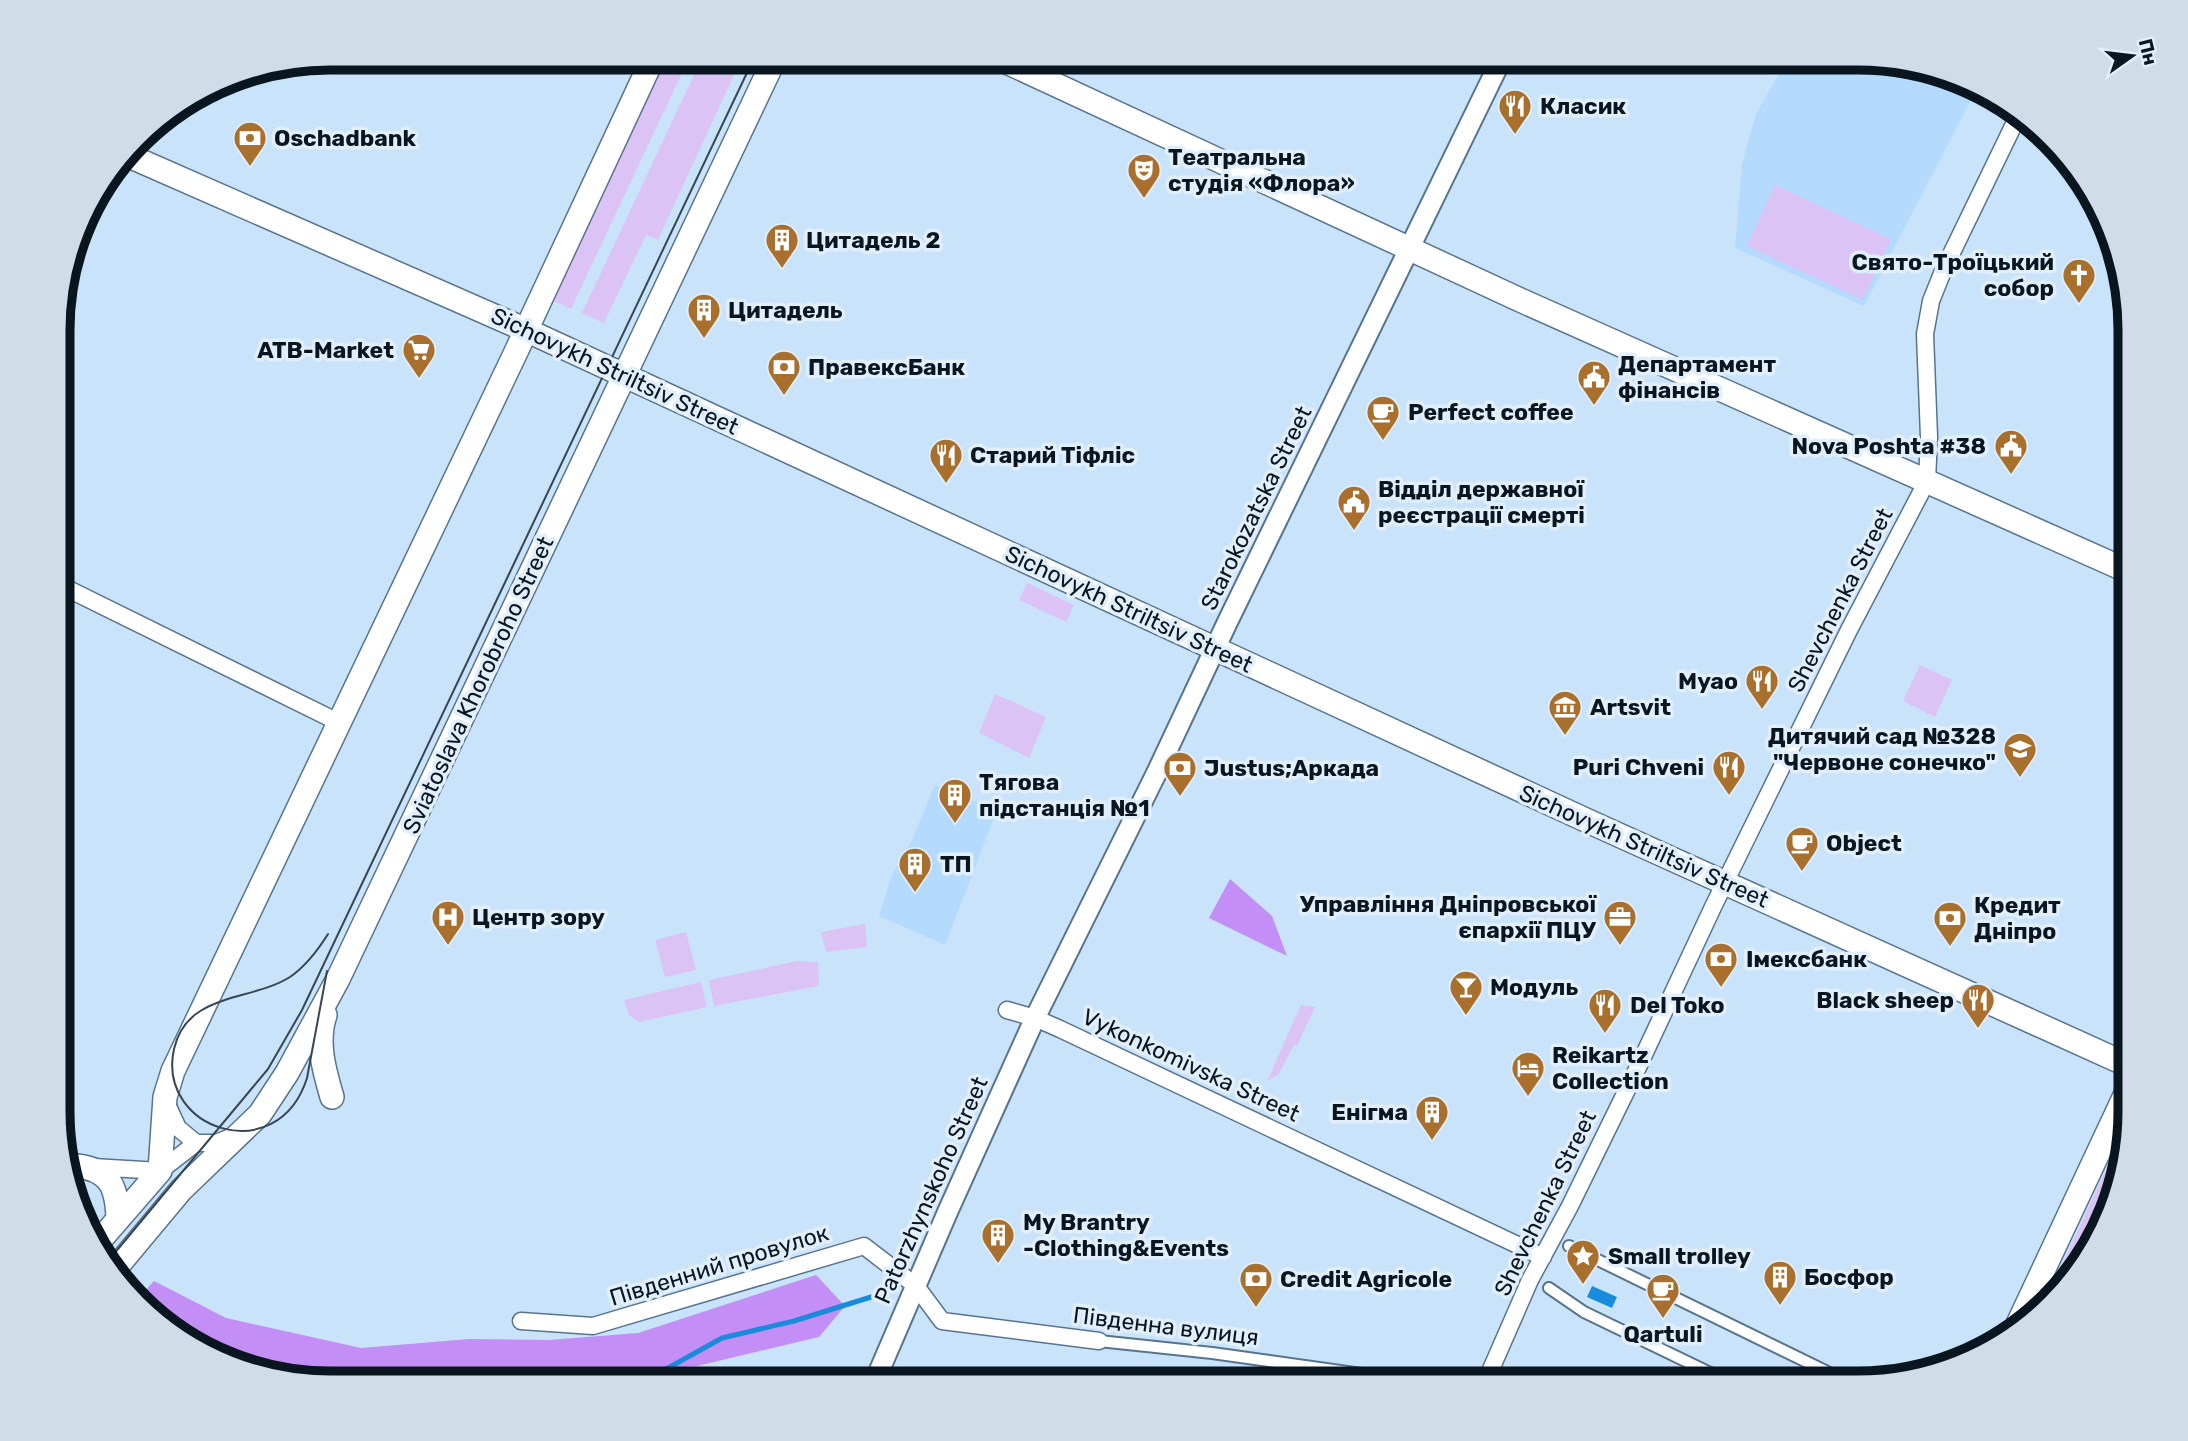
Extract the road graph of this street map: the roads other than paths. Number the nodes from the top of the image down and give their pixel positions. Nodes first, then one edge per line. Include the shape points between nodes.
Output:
1 (647, 70) edge
2 (769, 70) edge
3 (1024, 70) edge
4 (1496, 70) edge
5 (2015, 123) edge
6 (136, 158) edge
7 (1409, 248) junction
8 (526, 330) junction
9 (625, 376) junction
10 (1927, 481) junction
11 (2118, 567) edge
12 (70, 590) edge
13 (1215, 649) junction
14 (338, 722) junction
15 (1725, 883) junction
16 (338, 979) junction
17 (1007, 1010) dead end
18 (1035, 1018) junction
19 (2118, 1061) edge
20 (165, 1097) junction
21 (332, 1097) dead end
22 (2118, 1111) edge
23 (243, 1132) junction
24 (196, 1143) junction
25 (76, 1167) edge
26 (76, 1168) edge
27 (160, 1171) junction
28 (181, 1190) junction
29 (118, 1219) junction
30 (103, 1237) edge
31 (1569, 1245) dead end
32 (1543, 1257) junction
33 (120, 1263) edge
34 (916, 1286) junction
35 (1549, 1288) dead end
36 (2025, 1310) edge
37 (521, 1321) dead end
38 (1099, 1341) joint
39 (879, 1371) edge
40 (1340, 1371) edge
41 (1490, 1371) edge
42 (1706, 1371) edge
43 (1826, 1371) edge

1 - 8 main road
2 - 9 main road, Sviatoslava Khorobroho Street
3 - 7 main road
4 - 7 street, Starokozatska Street
5 - 10 street via 1931,301 1925,334
6 - 8 main road, Sichovykh Striltsiv Street
7 - 10 main road
7 - 13 street, Starokozatska Street
8 - 9 main road, Sichovykh Striltsiv Street
8 - 14 main road
9 - 13 main road, Sichovykh Striltsiv Street
9 - 16 main road, Sviatoslava Khorobroho Street
10 - 11 main road
10 - 15 street, Shevchenka Street
12 - 14 street
13 - 15 main road, Sichovykh Striltsiv Street
13 - 18 street, Starokozatska Street
14 - 20 main road via 173,1071
15 - 19 main road, Sichovykh Striltsiv Street
15 - 32 street, Shevchenka Street
16 - 21 main road via 321,1027 322,1064
16 - 23 main road, Sviatoslava Khorobroho Street via 287,1073
17 - 18 street, Vykonkomivska Street
18 - 32 street, Vykonkomivska Street
18 - 34 street, Patorzhynskoho Street
20 - 24 street via 178,1128
20 - 27 main road
22 - 36 main road
23 - 24 street via 216,1143
23 - 28 main road, Sviatoslava Khorobroho Street
24 - 27 street
25 - 27 street
26 - 29 main road via 105,1176 117,1198
27 - 28 main road
27 - 29 main road
28 - 33 main road, Sviatoslava Khorobroho Street
29 - 30 main road
31 - 43 street
32 - 41 street, Shevchenka Street
34 - 37 street, Південний провулок via 864,1246 593,1326
34 - 38 street, Південна вулиця via 942,1321
34 - 39 street, Patorzhynskoho Street
35 - 42 street via 1584,1312
38 - 40 street, Південна вулиця

